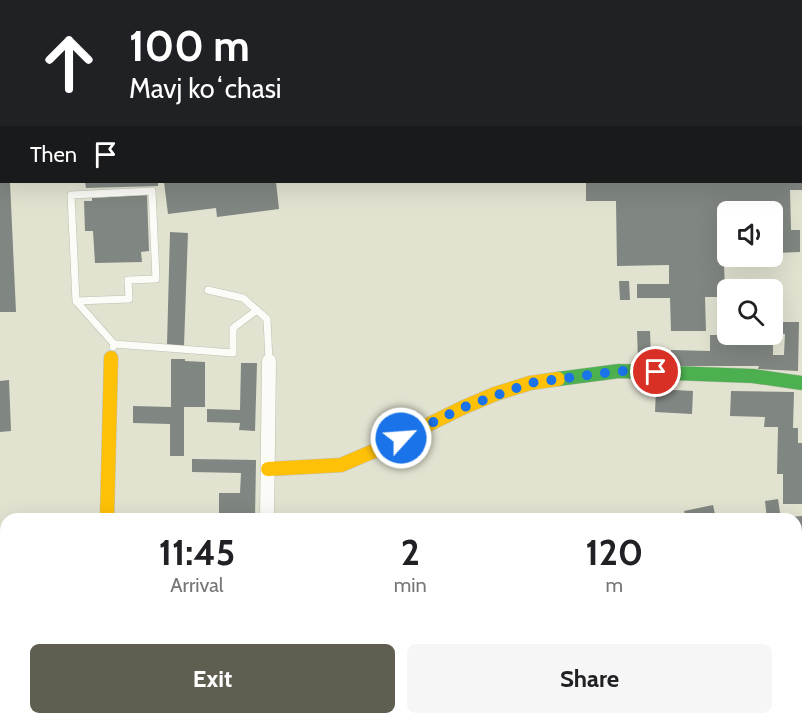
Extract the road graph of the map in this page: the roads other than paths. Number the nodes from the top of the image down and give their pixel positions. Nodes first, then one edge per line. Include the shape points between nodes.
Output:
1 (208, 290) dead end
2 (76, 301) junction
3 (257, 310) junction
4 (114, 344) junction
5 (111, 358) joint
6 (269, 361) joint
7 (802, 383) edge
8 (268, 469) junction
9 (107, 513) edge
10 (267, 513) edge

1 - 3 lane via 243,298
2 - 2 lane via 71,195 152,191 156,279 128,280 129,299
2 - 4 lane
3 - 4 lane via 233,327 233,353
3 - 6 lane via 267,319
4 - 5 lane
5 - 9 street
6 - 8 street
7 - 8 street via 753,376 619,371 530,383 462,408 341,465
8 - 10 street

